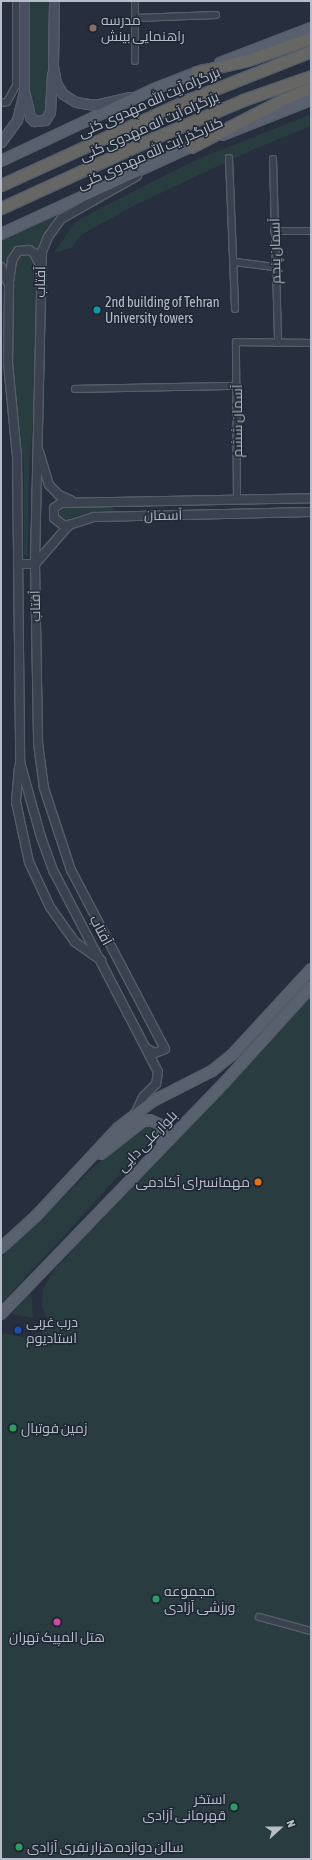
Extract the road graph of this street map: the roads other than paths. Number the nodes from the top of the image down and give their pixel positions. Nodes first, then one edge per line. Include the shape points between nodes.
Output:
1 (16, 1) edge
2 (24, 1) edge
3 (135, 1) edge
4 (55, 3) edge
5 (216, 15) dead end
6 (135, 18) junction
7 (311, 28) edge
8 (311, 38) edge
9 (311, 51) edge
10 (135, 61) dead end
11 (53, 66) junction
12 (196, 72) junction
13 (311, 76) edge
14 (311, 88) edge
15 (154, 89) junction
16 (24, 92) junction
17 (311, 100) edge
18 (1, 103) edge
19 (1, 142) edge
20 (191, 146) junction
21 (229, 158) dead end
22 (273, 159) dead end
23 (1, 161) edge
24 (145, 168) junction
25 (1, 186) edge
26 (1, 208) edge
27 (274, 231) junction
28 (311, 231) edge
29 (1, 234) edge
30 (235, 262) junction
31 (40, 265) junction
32 (1, 267) edge
33 (275, 267) junction
34 (9, 285) junction
35 (236, 308) dead end
36 (278, 343) junction
37 (311, 343) edge
38 (236, 386) junction
39 (76, 389) dead end
40 (36, 438) junction
41 (311, 498) edge
42 (237, 499) junction
43 (72, 501) junction
44 (311, 512) edge
45 (69, 525) junction
46 (18, 564) junction
47 (34, 564) junction
48 (20, 760) junction
49 (102, 960) junction
50 (311, 969) edge
51 (311, 987) edge
52 (147, 1049) junction
53 (135, 1114) junction
54 (162, 1146) junction
55 (75, 1173) junction
56 (1, 1248) edge
57 (1, 1314) edge
58 (259, 1617) dead end
59 (311, 1631) edge

1 - 18 street via 16,86 7,102
2 - 16 main road
3 - 6 street
4 - 11 main road
5 - 6 street
6 - 10 street
7 - 12 main road
8 - 12 highway via 248,60
9 - 25 highway, بزرگراه آیت الله مهدوی کنی via 190,99
11 - 15 main road via 58,88 66,97 76,102 95,105
11 - 16 main road via 50,112 45,120 34,121 30,117
12 - 15 main road
13 - 26 highway, بزرگراه آیت اله مهدوی کنی via 173,130
14 - 20 highway
15 - 23 main road
16 - 19 main road via 17,120
17 - 20 main road, کنارگذر آیت الله مهدوی کنی
20 - 24 main road, کنارگذر آیت الله مهدوی کنی
21 - 30 street
22 - 27 street, آسمان پنجم
24 - 29 main road, کنارگذر آیت الله مهدوی کنی
24 - 31 street, آفتاب via 127,182 61,219 48,237
27 - 28 street
27 - 33 street, آسمان پنجم
30 - 33 street
30 - 35 street
31 - 34 street via 34,253 29,250 18,251 12,260
31 - 40 street, آفتاب
32 - 34 street, آفتاب
33 - 36 street, آسمان پنجم
34 - 46 street, آفتاب via 8,363 17,456
36 - 37 street
36 - 38 street, آسمان ششم via 236,342
38 - 39 street
38 - 42 street, آسمان ششم
40 - 43 street via 43,472 49,485 59,495
40 - 47 street, آفتاب
41 - 42 street, آسمان
42 - 43 street, آسمان
43 - 45 street via 61,502 53,510 57,522
44 - 45 street, آسمان via 108,516 85,518
45 - 47 street, آسمان
46 - 47 street
46 - 48 street, آفتاب
47 - 52 street, آفتاب via 38,743 44,788 71,870 165,1049 155,1053
48 - 49 street, آفتاب via 41,837 54,872
48 - 49 street via 16,802 29,862 50,906 75,942
49 - 52 street, آفتاب
50 - 53 main road, بلوار علی دایی via 232,1055 212,1071
51 - 54 main road, بلوار علی دایی via 224,1083
52 - 53 street, آفتاب via 158,1072 156,1084 143,1097
53 - 55 main road, بلوار علی دایی
54 - 55 main road via 163,1134 159,1124 150,1120 143,1121
54 - 57 main road, بلوار علی دایی
55 - 56 main road, بلوار علی دایی via 36,1216
58 - 59 street

